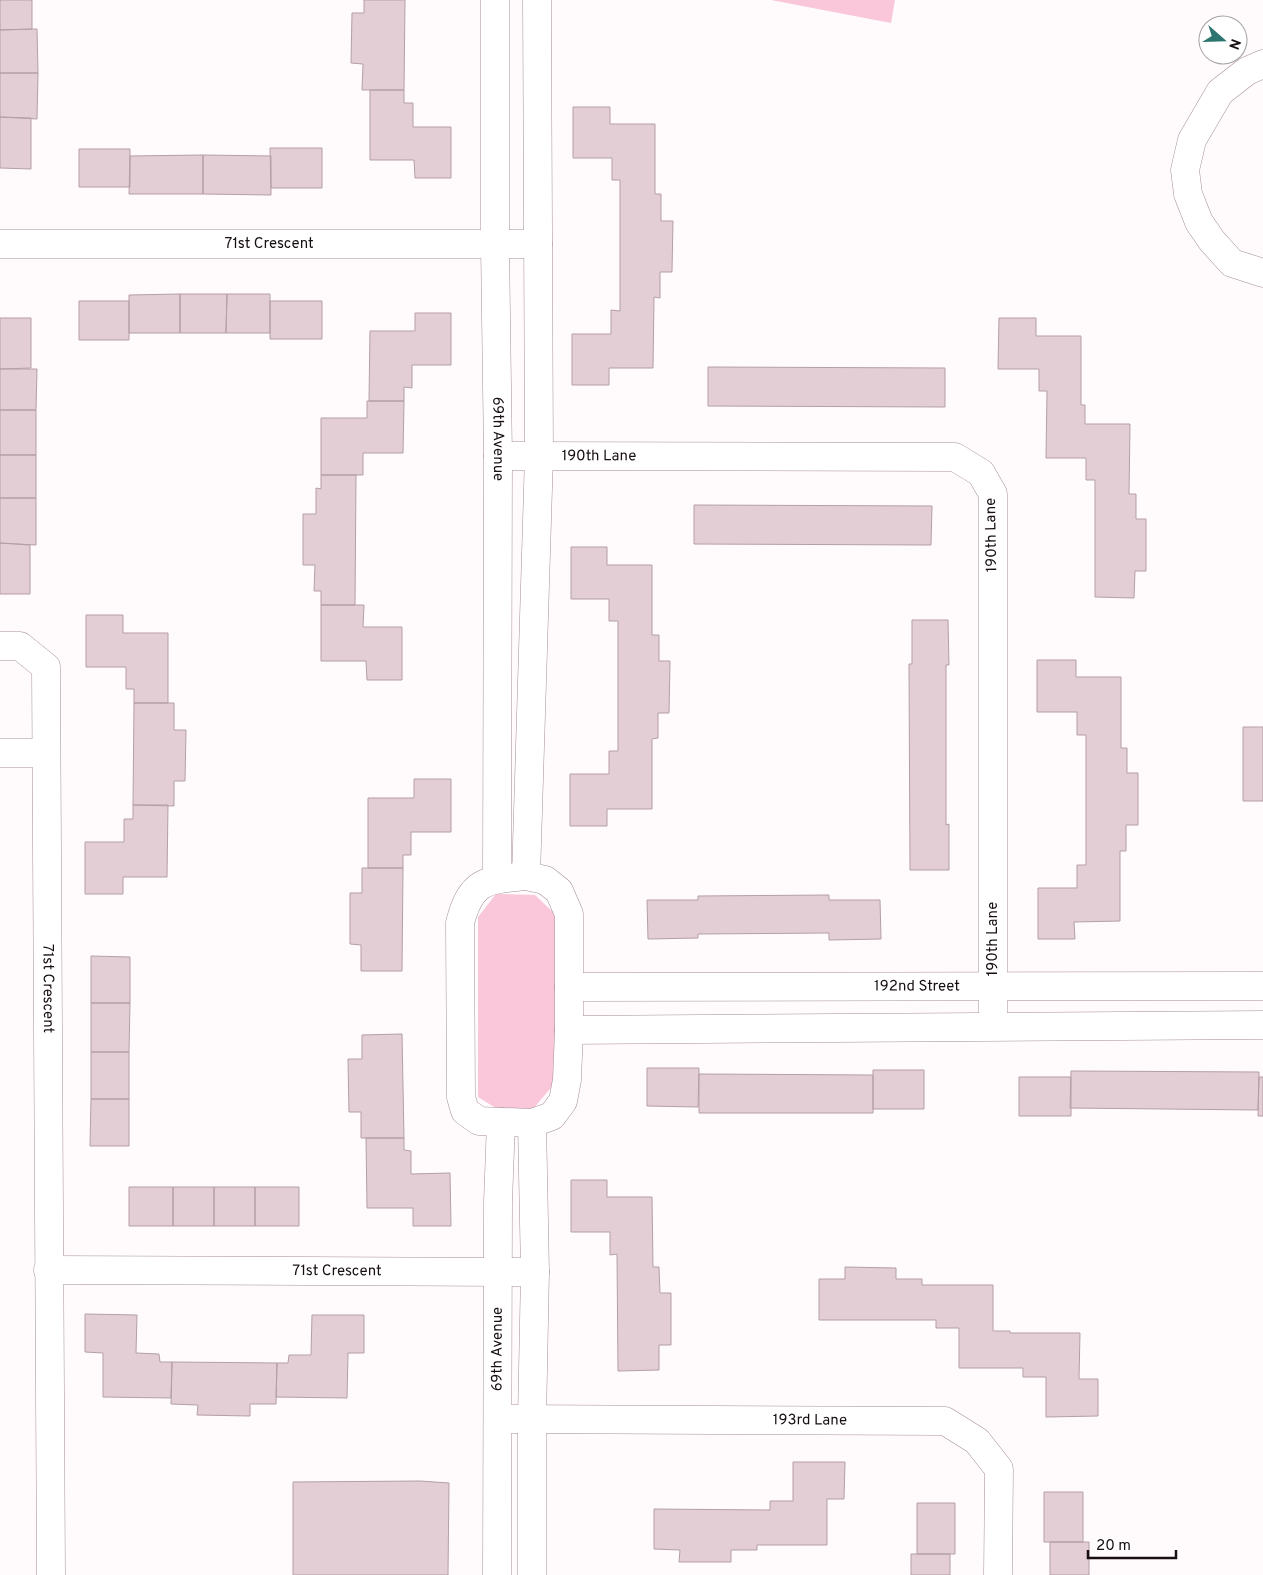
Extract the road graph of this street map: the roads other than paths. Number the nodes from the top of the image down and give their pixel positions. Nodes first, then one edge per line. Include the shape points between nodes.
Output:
1 (495, 0) edge
2 (537, 0) edge
3 (1263, 64) edge
4 (0, 244) edge
5 (538, 244) junction
6 (495, 245) junction
7 (1263, 273) edge
8 (498, 456) junction
9 (539, 456) junction
10 (0, 646) edge
11 (0, 753) edge
12 (46, 753) junction
13 (526, 876) junction
14 (497, 879) junction
15 (569, 986) junction
16 (993, 986) junction
17 (1263, 986) edge
18 (1263, 1025) edge
19 (993, 1026) junction
20 (569, 1030) junction
21 (501, 1122) junction
22 (532, 1123) junction
23 (48, 1270) junction
24 (497, 1272) junction
25 (535, 1272) junction
26 (498, 1419) junction
27 (532, 1419) junction
28 (50, 1575) edge
29 (497, 1575) edge
30 (532, 1575) edge
31 (998, 1575) edge

1 - 6 street, 69th Avenue
2 - 5 street
3 - 7 street via 1247,71 1220,92 1192,140 1185,170 1188,194 1199,222 1212,241 1232,263
4 - 6 street, 71st Crescent
5 - 6 street, 71st Crescent
5 - 9 street
6 - 8 street, 69th Avenue
8 - 9 street, 190th Lane
8 - 14 street, 69th Avenue
9 - 13 street
9 - 16 street, 190th Lane via 955,457 981,473 993,494
10 - 12 street, 71st Crescent via 20,646 46,667
11 - 12 street
12 - 23 street, 71st Crescent
13 - 14 street
13 - 15 street via 545,880 559,891 569,914
14 - 21 street via 478,886 465,905 460,923 461,1090 465,1111 479,1121
15 - 16 street, 192nd Street
15 - 20 street
16 - 17 street, 192nd Street
16 - 19 street, 190th Lane
18 - 19 street
19 - 20 street
20 - 22 street via 563,1101 552,1116
21 - 22 street
21 - 24 street, 69th Avenue
22 - 25 street
23 - 24 street, 71st Crescent
23 - 28 street, 71st Crescent
24 - 25 street, 71st Crescent
24 - 26 street, 69th Avenue
25 - 27 street
26 - 27 street, 193rd Lane
26 - 29 street, 69th Avenue
27 - 30 street
27 - 31 street, 193rd Lane via 945,1422 977,1441 999,1469

